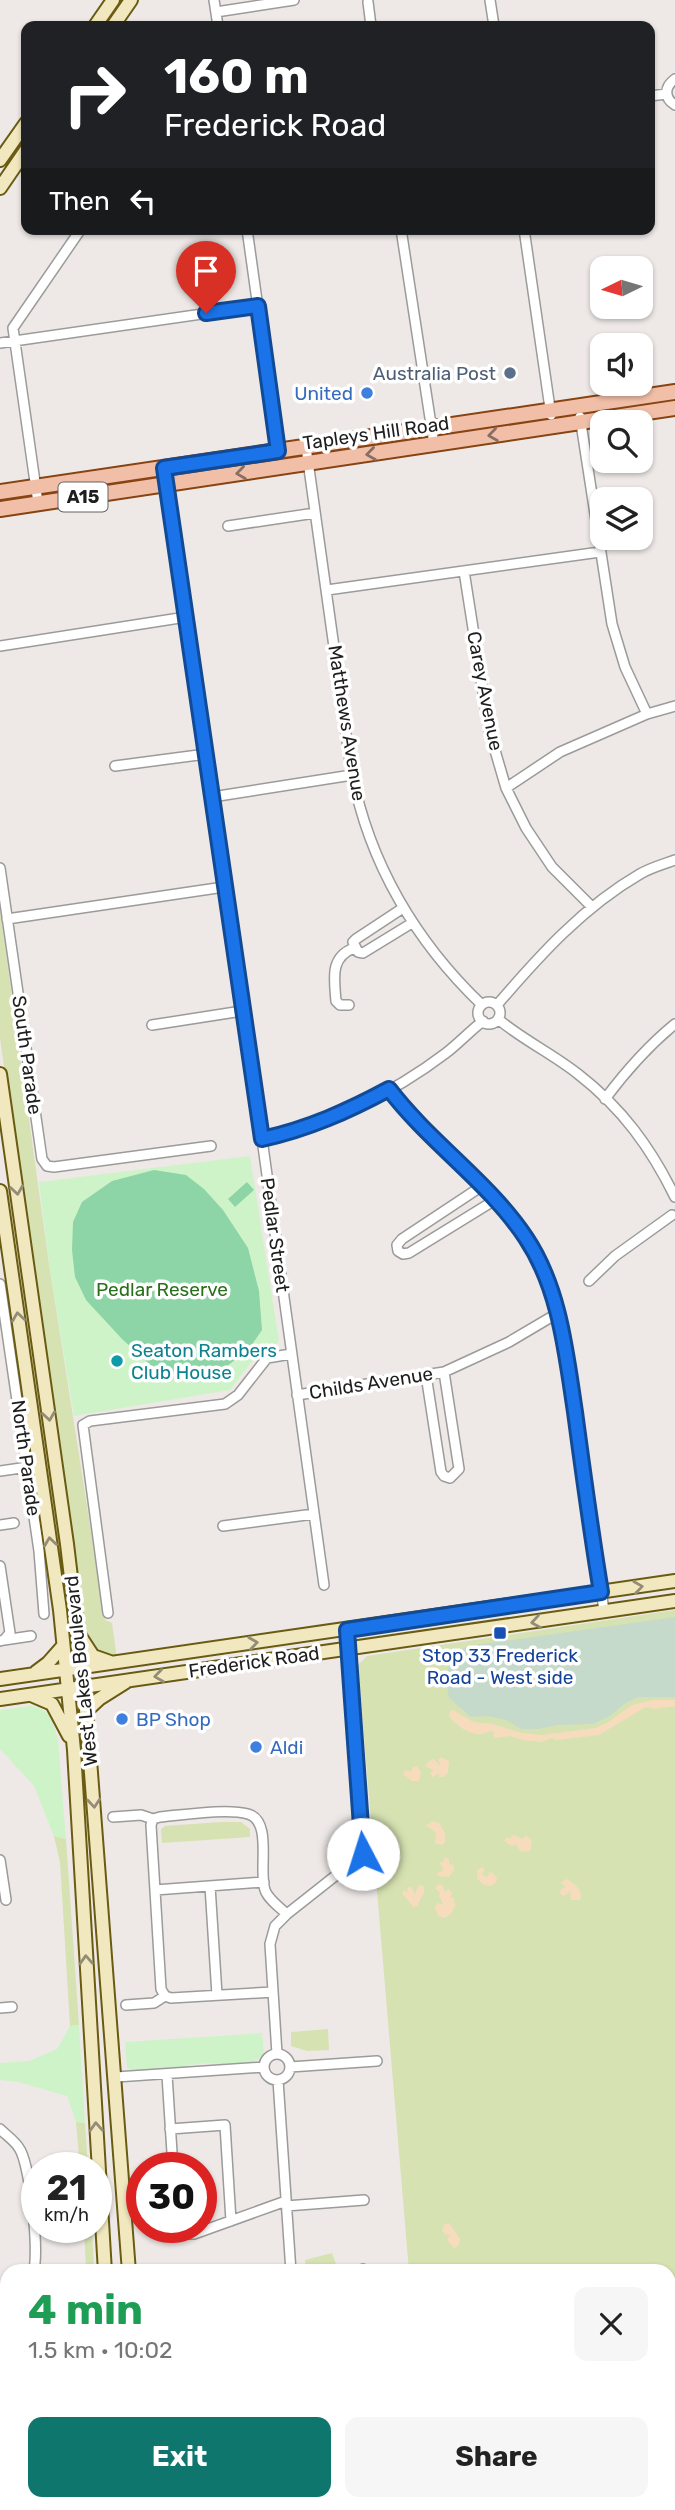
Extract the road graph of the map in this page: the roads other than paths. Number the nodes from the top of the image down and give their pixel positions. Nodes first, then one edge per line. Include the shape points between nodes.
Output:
1 (113, 0) edge
2 (131, 0) edge
3 (214, 0) edge
4 (294, 0) edge
5 (490, 0) edge
6 (367, 1) edge
7 (216, 12) junction
8 (98, 21) edge
9 (116, 21) edge
10 (217, 21) edge
11 (370, 21) edge
12 (493, 21) edge
13 (675, 79) edge
14 (667, 94) junction
15 (655, 95) edge
16 (675, 106) edge
17 (21, 130) edge
18 (21, 155) edge
19 (0, 160) edge
20 (4, 172) edge
21 (0, 188) edge
22 (77, 235) edge
23 (248, 235) edge
24 (402, 235) edge
25 (525, 235) edge
26 (258, 306) junction
27 (14, 341) junction
28 (0, 343) edge
29 (675, 392) edge
30 (579, 406) junction
31 (675, 408) edge
32 (550, 411) junction
33 (581, 422) junction
34 (552, 427) junction
35 (432, 428) junction
36 (434, 444) junction
37 (306, 447) junction
38 (278, 451) junction
39 (308, 463) junction
40 (164, 468) junction
41 (167, 484) junction
42 (35, 487) junction
43 (0, 492) edge
44 (38, 503) junction
45 (0, 509) edge
46 (315, 513) junction
47 (228, 526) dead end
48 (600, 552) junction
49 (464, 571) junction
50 (327, 590) junction
51 (186, 617) junction
52 (0, 646) edge
53 (675, 706) edge
54 (648, 714) junction
55 (206, 754) junction
56 (115, 766) dead end
57 (352, 775) junction
58 (506, 788) junction
59 (212, 797) junction
60 (675, 860) edge
61 (0, 868) edge
62 (224, 887) junction
63 (592, 907) junction
64 (403, 908) junction
65 (7, 919) junction
66 (412, 923) junction
67 (354, 948) junction
68 (349, 1005) dead end
69 (482, 1005) junction
70 (497, 1005) junction
71 (242, 1011) junction
72 (498, 1019) junction
73 (483, 1021) junction
74 (675, 1024) edge
75 (152, 1025) dead end
76 (0, 1074) edge
77 (389, 1089) junction
78 (605, 1098) junction
79 (262, 1139) junction
80 (211, 1146) dead end
81 (482, 1186) junction
82 (0, 1191) edge
83 (675, 1196) edge
84 (495, 1200) junction
85 (675, 1202) edge
86 (673, 1217) edge
87 (589, 1281) dead end
88 (0, 1284) edge
89 (558, 1313) junction
90 (291, 1354) junction
91 (444, 1372) junction
92 (426, 1375) junction
93 (297, 1395) junction
94 (28, 1467) junction
95 (0, 1471) edge
96 (314, 1514) junction
97 (14, 1523) dead end
98 (0, 1525) edge
99 (223, 1526) dead end
100 (0, 1566) edge
101 (675, 1581) edge
102 (324, 1586) dead end
103 (42, 1591) junction
104 (601, 1592) junction
105 (675, 1601) edge
106 (60, 1610) junction
107 (604, 1611) junction
108 (108, 1613) dead end
109 (44, 1614) dead end
110 (76, 1630) junction
111 (347, 1630) junction
112 (31, 1636) dead end
113 (2, 1640) edge
114 (63, 1646) junction
115 (348, 1649) junction
116 (112, 1662) junction
117 (81, 1667) junction
118 (65, 1669) junction
119 (33, 1674) junction
120 (0, 1679) edge
121 (129, 1680) junction
122 (84, 1687) junction
123 (68, 1689) junction
124 (31, 1695) junction
125 (0, 1699) edge
126 (86, 1711) junction
127 (74, 1749) junction
128 (113, 1818) dead end
129 (153, 1819) junction
130 (0, 1860) edge
131 (264, 1882) junction
132 (210, 1886) junction
133 (155, 1890) junction
134 (6, 1900) dead end
135 (287, 1914) junction
136 (273, 1992) junction
137 (218, 1995) junction
138 (165, 1996) junction
139 (126, 2005) dead end
140 (12, 2007) dead end
141 (0, 2008) edge
142 (277, 2054) junction
143 (377, 2060) dead end
144 (264, 2067) junction
145 (290, 2067) junction
146 (167, 2075) junction
147 (116, 2077) junction
148 (278, 2080) junction
149 (0, 2129) edge
150 (170, 2129) junction
151 (172, 2152) edge
152 (365, 2200) dead end
153 (286, 2204) junction
154 (231, 2221) junction
155 (217, 2226) edge
156 (34, 2264) edge
157 (105, 2264) edge
158 (128, 2264) edge
159 (290, 2264) edge

1 - 8 main road
2 - 9 main road
3 - 7 street
4 - 7 street
5 - 12 street
6 - 11 street
7 - 10 street
13 - 14 street
14 - 15 street
14 - 16 street
17 - 19 main road
18 - 20 main road
20 - 21 main road
22 - 27 street via 13,328
23 - 26 street
24 - 35 street
25 - 32 street
26 - 27 street
26 - 38 street
27 - 28 street
27 - 42 street
29 - 30 main road, Tapleys Hill Road / A15
30 - 32 main road, Tapleys Hill Road / A15
30 - 33 street
31 - 33 main road, Tapleys Hill Road / A15
32 - 34 street
32 - 35 main road, Tapleys Hill Road / A15
33 - 34 main road, Tapleys Hill Road / A15
33 - 48 street
34 -> 36 main road, Tapleys Hill Road / A15
35 - 36 street
35 - 37 main road, Tapleys Hill Road / A15
36 -> 39 main road, Tapleys Hill Road / A15
37 - 38 main road, Tapleys Hill Road / A15
37 - 39 street, Matthews Avenue
38 - 40 main road, Tapleys Hill Road / A15
39 -> 41 main road, Tapleys Hill Road / A15
39 - 46 street, Matthews Avenue
40 - 41 street, Pedlar Street
40 - 42 main road, Tapleys Hill Road / A15
41 - 44 main road, Tapleys Hill Road / A15
41 - 51 street, Pedlar Street
42 - 43 main road, Tapleys Hill Road / A15
42 - 44 street
44 - 45 main road, Tapleys Hill Road / A15
46 - 47 street
46 - 50 street, Matthews Avenue
48 - 49 street
48 - 54 street via 612,624 625,667
49 - 50 street
49 - 58 street, Carey Avenue via 489,730
50 - 57 street, Matthews Avenue
51 - 52 street
51 - 55 street, Pedlar Street
53 - 54 street
54 - 58 street via 560,752
55 - 56 street
55 - 59 street, Pedlar Street
57 - 59 street
57 - 64 street, Matthews Avenue via 371,840
58 - 63 street, Carey Avenue via 552,867
59 - 62 street, Pedlar Street
60 - 63 street via 641,873
61 - 65 street, South Parade
62 - 65 street
62 - 71 street, Pedlar Street
63 - 70 street via 541,953
64 - 66 street, Matthews Avenue
64 - 67 street via 356,939
65 - 80 street, South Parade via 42,1159 47,1166
66 - 67 street via 363,953
66 - 69 street, Matthews Avenue via 443,966
67 - 68 street via 341,953 335,970 336,1001
69 - 70 street
69 - 73 street via 479,1014
70 - 72 street
71 - 75 street
71 - 79 street, Pedlar Street
72 - 73 street
72 - 78 street
73 - 77 street via 447,1052
74 - 78 street
76 -> 110 main road, West Lakes Boulevard via 68,1544
77 - 79 street via 299,1131
77 - 81 street
78 - 83 street via 640,1135
79 - 90 street, Pedlar Street
81 - 84 street
81 - 84 street via 402,1240 398,1251 410,1253
106 -> 82 main road, West Lakes Boulevard
84 - 89 street via 528,1241
85 - 86 street
86 - 87 street via 615,1256
88 - 94 street, North Parade
89 - 91 street, Childs Avenue
89 - 104 street
90 - 93 street, Pedlar Street
90 - 108 street via 267,1358 238,1395 225,1404 83,1425
91 - 92 street, Childs Avenue
91 - 92 street via 459,1469 450,1478 441,1472
92 - 93 street, Childs Avenue
93 - 96 street, Pedlar Street
94 - 95 street
94 - 103 street, North Parade
96 - 99 street
96 - 102 street, Pedlar Street
97 - 98 street
100 - 113 street via 10,1633
104 -> 101 main road, Frederick Road
103 - 106 street
103 - 109 street, North Parade
104 - 107 street
104 - 111 main road, Frederick Road
105 - 107 main road, Frederick Road
106 - 114 main road, West Lakes Boulevard
107 -> 115 main road, Frederick Road
110 - 116 main road via 93,1656
110 - 117 main road, West Lakes Boulevard
111 - 115 street
116 -> 111 main road, Frederick Road
112 - 113 street
114 - 118 main road, West Lakes Boulevard
114 - 119 main road
115 -> 121 main road, Frederick Road
115 - 135 street via 363,1854
116 - 117 main road, Frederick Road
117 - 118 main road, Frederick Road
117 - 122 main road, West Lakes Boulevard
118 - 119 main road, Frederick Road
118 - 123 main road, West Lakes Boulevard
119 - 120 main road, Frederick Road
121 - 122 main road, Frederick Road
121 - 126 main road
122 - 123 main road, Frederick Road
122 - 126 main road, West Lakes Boulevard
123 - 124 main road, Frederick Road
123 - 127 main road, West Lakes Boulevard
124 - 125 main road, Frederick Road
124 - 127 main road via 52,1704
126 -> 147 main road, West Lakes Boulevard
157 -> 127 main road, West Lakes Boulevard
128 - 129 street via 141,1815
129 - 131 street via 229,1812 254,1816 261,1826
129 - 133 street
130 - 134 street
131 - 132 street
131 - 135 street via 267,1894
132 - 133 street
132 - 137 street
133 - 138 street
135 - 136 street via 271,1935
136 - 137 street
136 - 142 street
137 - 138 street
138 - 139 street via 154,2003
140 - 141 street
142 - 144 street via 269,2057
142 - 145 street via 288,2060
143 - 145 street
144 - 146 street
144 - 148 street via 270,2078
145 - 148 street
146 - 147 street
146 - 150 street
147 - 158 main road, West Lakes Boulevard
148 - 153 street
149 - 156 street via 20,2149 29,2179
150 - 151 street
150 - 154 street via 225,2125
152 - 153 street
153 - 154 street
153 - 159 street
154 - 155 street

